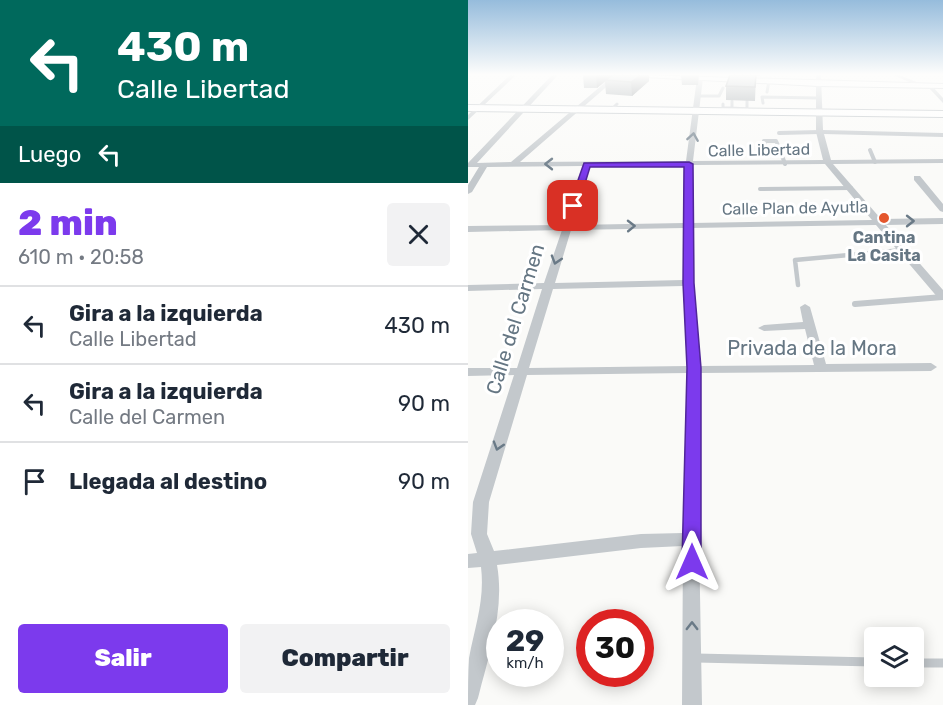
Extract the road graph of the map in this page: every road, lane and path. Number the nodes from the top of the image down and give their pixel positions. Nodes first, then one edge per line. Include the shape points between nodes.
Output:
1 (578, 108) edge
2 (604, 108) edge
3 (632, 108) edge
4 (697, 108) edge
5 (723, 108) edge
6 (747, 108) edge
7 (819, 108) edge
8 (473, 109) edge
9 (736, 109) junction
10 (524, 110) junction
11 (574, 111) junction
12 (697, 111) junction
13 (819, 111) junction
14 (943, 114) edge
15 (468, 118) edge
16 (819, 132) junction
17 (779, 133) dead end
18 (943, 135) edge
19 (780, 150) junction
20 (870, 150) dead end
21 (875, 162) junction
22 (943, 162) edge
23 (828, 163) junction
24 (470, 164) edge
25 (485, 164) junction
26 (514, 164) junction
27 (587, 164) junction
28 (689, 164) junction
29 (785, 164) junction
30 (917, 178) dead end
31 (760, 189) dead end
32 (851, 189) junction
33 (468, 192) edge
34 (939, 199) edge
35 (943, 209) edge
36 (878, 221) junction
37 (943, 221) edge
38 (688, 225) junction
39 (567, 227) junction
40 (468, 229) edge
41 (903, 250) junction
42 (688, 283) junction
43 (938, 284) edge
44 (798, 285) dead end
45 (548, 287) junction
46 (468, 288) edge
47 (943, 297) edge
48 (855, 304) dead end
49 (805, 308) dead end
50 (810, 325) junction
51 (764, 328) dead end
52 (931, 367) dead end
53 (694, 368) junction
54 (821, 368) junction
55 (522, 371) junction
56 (468, 372) edge
57 (692, 538) junction
58 (488, 559) junction
59 (468, 561) edge
60 (692, 658) junction
61 (864, 662) edge
62 (924, 663) edge
63 (943, 663) edge
64 (468, 698) edge
65 (692, 705) edge

1 - 11 street
2 - 11 street
3 - 12 street
4 - 12 street
5 - 9 lane
6 - 9 lane
7 - 13 street
8 - 10 street
8 - 15 street
9 - 12 street
9 - 13 street
10 - 11 street
10 - 24 street
11 - 26 street
28 -> 12 street
13 - 14 street
13 - 16 street
16 - 17 lane
16 - 18 street
16 - 23 street
19 - 19 lane via 776,141 764,141 766,150
19 - 29 lane
20 - 21 lane
21 - 22 street, Calle Libertad
21 - 23 street, Calle Libertad
23 - 29 street, Calle Libertad
23 - 32 street
24 - 25 street, Calle Libertad
25 - 26 street, Calle Libertad
25 - 33 street
27 -> 26 street, Calle Libertad
27 - 28 street, Calle Libertad
27 - 39 street, Calle del Carmen
28 - 29 street, Calle Libertad
28 - 38 street
30 - 34 street
31 - 32 lane
32 - 36 street
34 - 35 street
36 -> 37 street, Calle Plan de Ayutla
36 - 38 street, Calle Plan de Ayutla
36 - 41 street
39 -> 38 street, Calle Plan de Ayutla
38 - 42 street
39 - 40 street, Calle Plan de Ayutla
39 -> 45 street, Calle del Carmen
41 - 43 street
41 - 44 lane via 795,260
42 - 45 street
42 - 53 street
43 - 47 street
45 - 46 street
45 - 55 street, Calle del Carmen
47 - 48 lane
49 - 50 street
50 - 51 street
50 - 54 street
52 - 54 street, Privada de la Mora
53 - 54 street, Privada de la Mora
53 - 55 street, Privada de la Mora
53 - 57 street
55 - 56 street, Privada de la Mora
55 -> 58 street, Calle del Carmen via 481,502 479,534
57 - 58 street
60 -> 57 street
58 - 59 street
58 - 64 street, Calle del Carmen via 492,585 487,625
60 - 61 lane
60 - 65 street
62 - 63 lane

